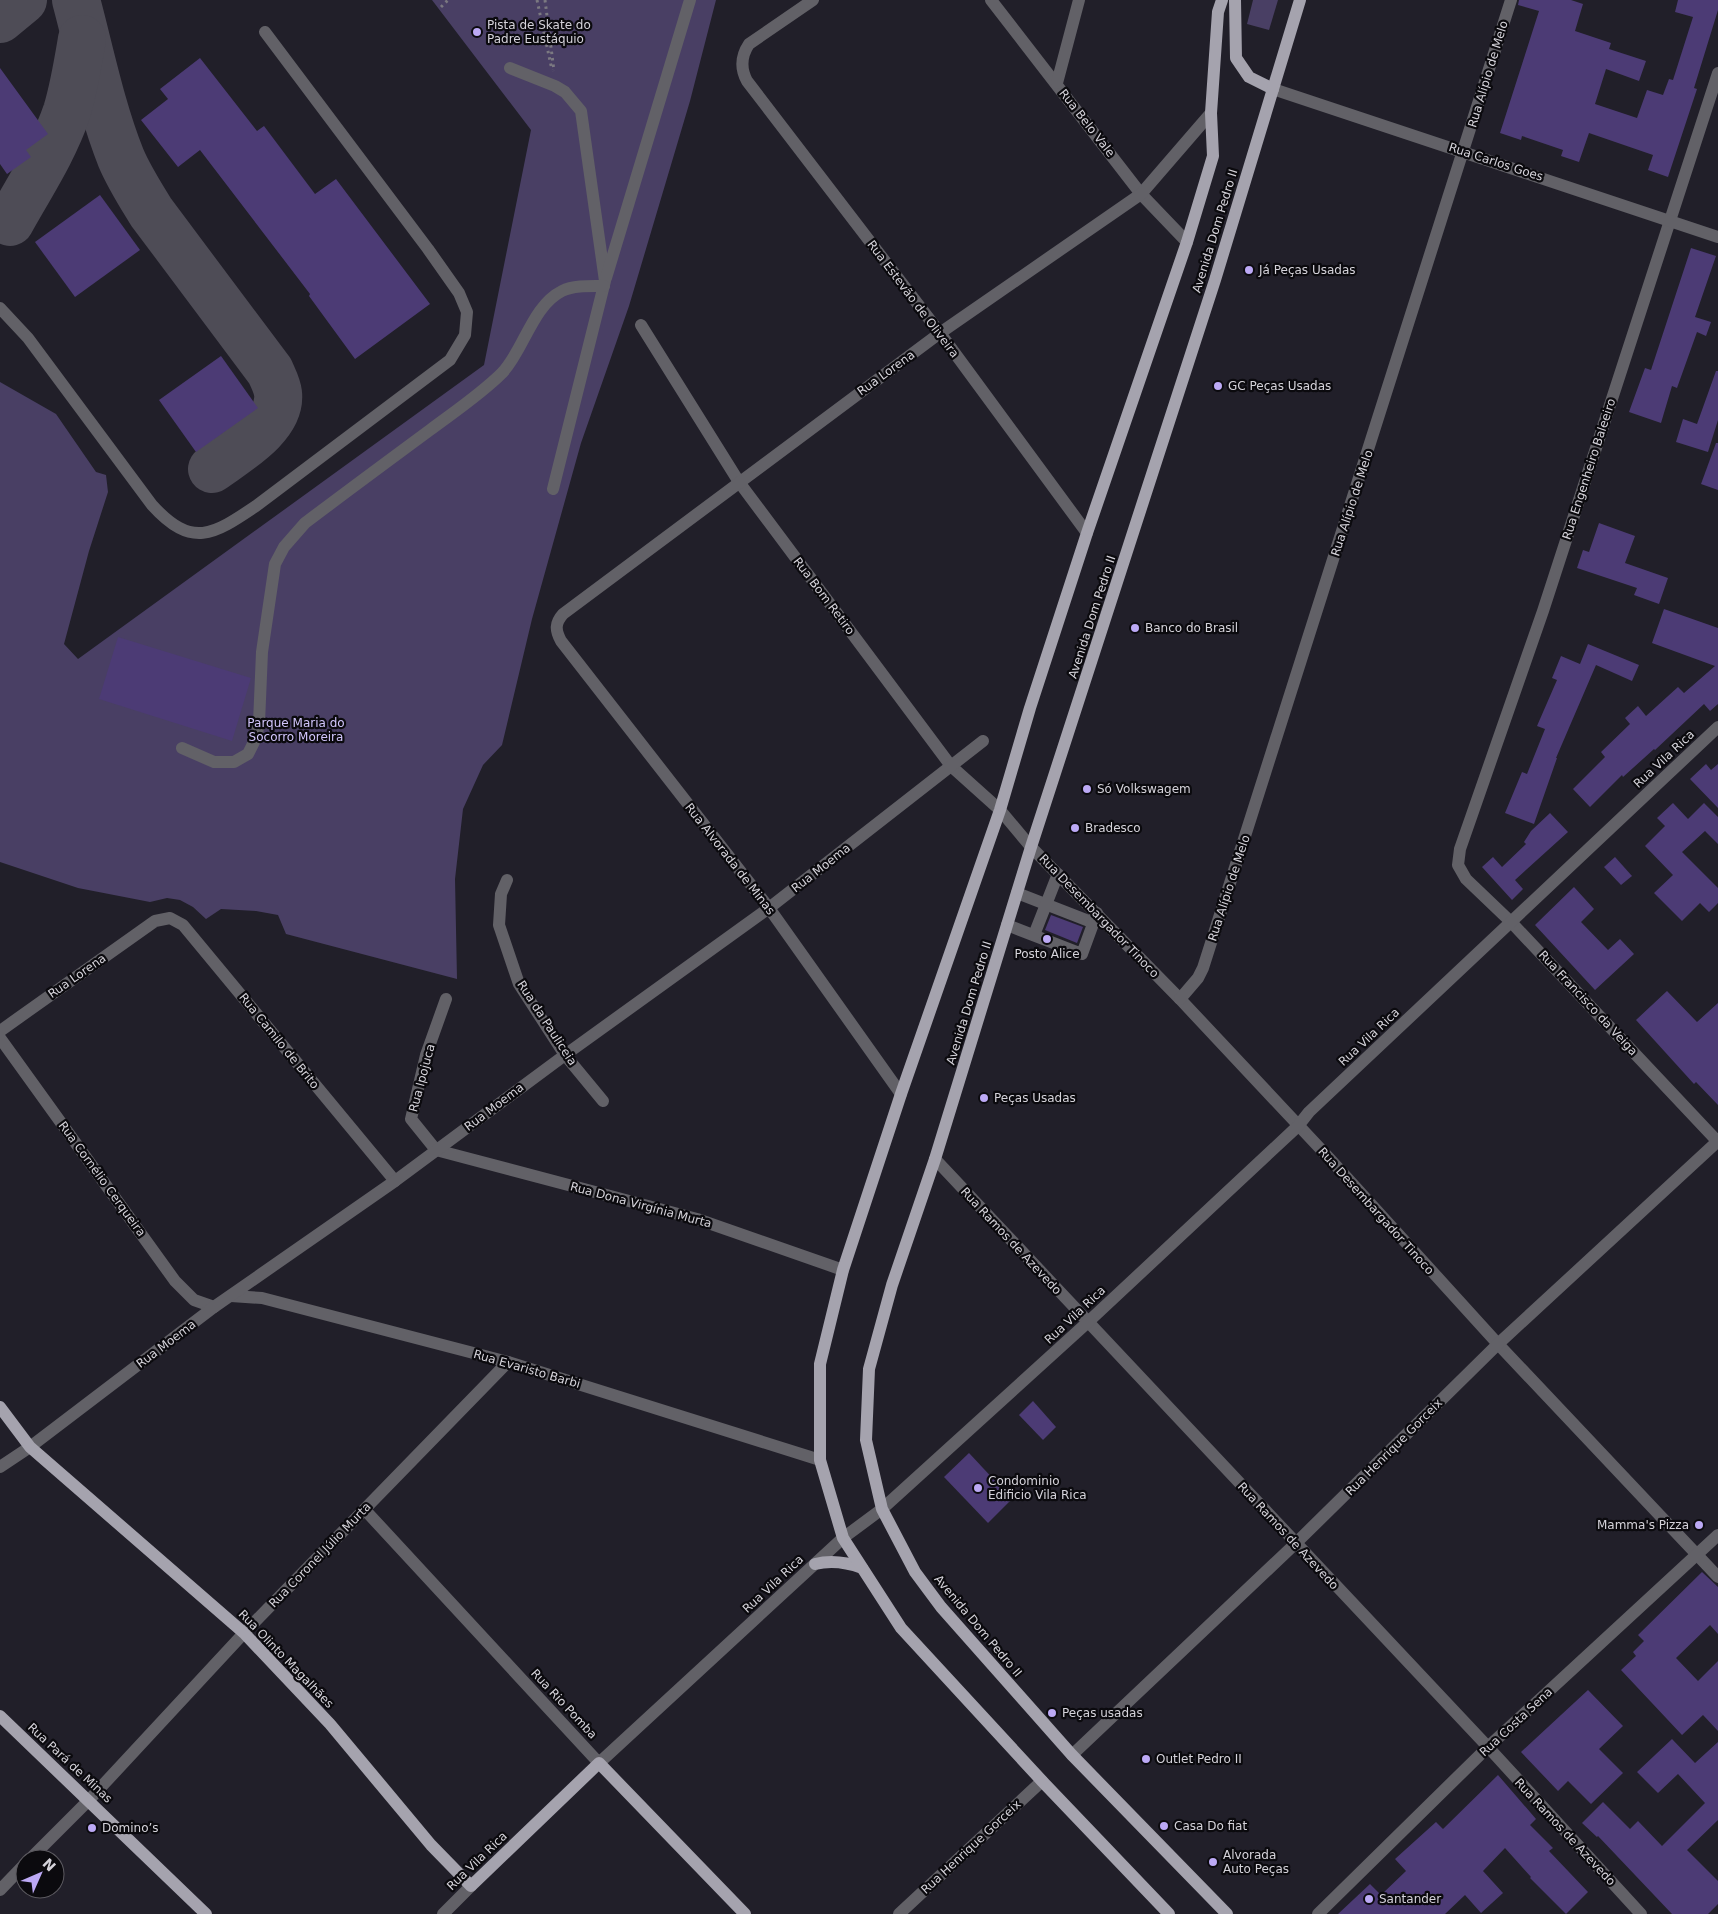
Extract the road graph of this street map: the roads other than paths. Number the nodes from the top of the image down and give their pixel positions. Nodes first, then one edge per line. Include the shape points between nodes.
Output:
1 (690, 0) edge
2 (813, 0) edge
3 (991, 0) edge
4 (1080, 0) edge
5 (1222, 0) edge
6 (1236, 0) edge
7 (1300, 0) edge
8 (1512, 0) edge
9 (265, 32) dead end
10 (510, 68) dead end
11 (1718, 72) edge
12 (1057, 83) junction
13 (1273, 89) junction
14 (1211, 113) junction
15 (1464, 152) junction
16 (1142, 194) junction
17 (1669, 220) junction
18 (1718, 236) edge
19 (1187, 242) junction
20 (604, 284) junction
21 (0, 308) edge
22 (641, 325) dead end
23 (940, 333) junction
24 (739, 482) junction
25 (553, 489) dead end
26 (1087, 533) junction
27 (556, 628) joint
28 (1718, 728) edge
29 (983, 741) dead end
30 (182, 748) dead end
31 (951, 766) junction
32 (1000, 810) junction
33 (1031, 847) junction
34 (1458, 866) joint
35 (1058, 874) junction
36 (507, 880) dead end
37 (1017, 892) junction
38 (1046, 904) junction
39 (769, 908) junction
40 (1095, 918) junction
41 (155, 921) joint
42 (1512, 922) junction
43 (1008, 925) junction
44 (1034, 935) junction
45 (446, 999) dead end
46 (1180, 999) junction
47 (0, 1031) edge
48 (0, 1038) edge
49 (565, 1055) junction
50 (901, 1094) junction
51 (603, 1102) dead end
52 (1298, 1126) junction
53 (1718, 1141) edge
54 (436, 1150) junction
55 (935, 1159) junction
56 (395, 1181) junction
57 (843, 1270) junction
58 (231, 1296) junction
59 (214, 1307) junction
60 (1088, 1322) junction
61 (1498, 1344) junction
62 (508, 1362) junction
63 (0, 1407) edge
64 (30, 1447) junction
65 (820, 1460) junction
66 (0, 1467) edge
67 (882, 1509) junction
68 (365, 1510) junction
69 (1718, 1535) edge
70 (842, 1538) junction
71 (1295, 1544) junction
72 (1697, 1554) junction
73 (815, 1564) junction
74 (862, 1568) junction
75 (1718, 1577) edge
76 (244, 1633) junction
77 (0, 1716) edge
78 (1488, 1747) junction
79 (1072, 1755) junction
80 (599, 1763) junction
81 (1042, 1781) junction
82 (89, 1800) junction
83 (40, 1849) edge
84 (15, 1874) edge
85 (471, 1886) junction
86 (0, 1890) edge
87 (206, 1914) edge
88 (443, 1914) edge
89 (745, 1914) edge
90 (899, 1914) edge
91 (1170, 1914) edge
92 (1227, 1914) edge
93 (1318, 1914) edge
94 (1641, 1914) edge

1 - 20 street
2 - 23 street, Rua Estevão de Oliveira via 749,44 742,54 742,73
3 - 12 street, Rua Belo Vale
4 - 12 street
5 - 14 main road, Avenida Dom Pedro II via 1218,12
6 - 13 main road via 1236,58 1249,77
7 - 13 main road, Avenida Dom Pedro II
8 - 15 street, Rua Alípio de Melo
9 - 21 street via 459,293 467,312 465,335 450,360 256,506 231,523 201,534 166,520 152,505 28,338
10 - 20 street via 565,92 581,111
11 - 17 street, Rua Engenheiro Baleeiro
12 - 16 street, Rua Belo Vale
13 - 15 street, Rua Carlos Goes
13 - 33 main road, Avenida Dom Pedro II via 1215,280
14 - 16 street, Rua Lorena
14 - 19 main road, Avenida Dom Pedro II via 1213,156
15 - 17 street, Rua Carlos Goes
15 - 46 street, Rua Alípio de Melo via 1203,968
16 - 19 street, Rua Belo Vale
16 - 23 street, Rua Lorena
17 - 18 street, Rua Carlos Goes
17 - 34 street, Rua Engenheiro Baleeiro via 1543,611 1460,849
19 - 26 main road, Avenida Dom Pedro II
20 - 25 street
20 - 30 street via 562,290 532,323 502,372 466,403 305,523 284,547 275,564 262,652 259,723 248,754 234,762 214,762
22 - 24 street, Rua Bom Retiro
23 - 24 street, Rua Lorena
23 - 26 street, Rua Estevão de Oliveira
24 - 27 street, Rua Lorena via 563,614
24 - 31 street, Rua Bom Retiro
26 - 32 main road, Avenida Dom Pedro II
27 - 39 street, Rua Alvorada de Minas via 561,641
28 - 42 street, Rua Vila Rica
29 - 31 street, Rua Moema
31 - 32 street, Rua Bom Retiro
31 - 39 street, Rua Moema
32 - 33 street, Rua Bom Retiro
32 - 50 main road, Avenida Dom Pedro II
33 - 35 street, Rua Desembargador Tinoco
33 - 37 main road, Avenida Dom Pedro II
34 - 42 street, Rua Francisco da Veiga via 1466,879
35 - 38 street
35 - 40 street, Rua Desembargador Tinoco
36 - 49 street, Rua da Pauliceia via 501,894 499,925 505,946 519,984
37 - 38 street
37 - 43 main road, Avenida Dom Pedro II
38 - 40 street
38 - 44 street
39 - 49 street, Rua Moema
39 - 50 street, Rua Alvorada de Minas
40 - 44 street via 1082,954
40 - 46 street, Rua Desembargador Tinoco
41 - 47 street, Rua Lorena
41 - 56 street, Rua Camilo de Brito via 170,918 184,925
42 - 52 street, Rua Vila Rica via 1309,1112
42 - 53 street, Rua Francisco da Veiga
43 - 44 street
43 - 55 main road, Avenida Dom Pedro II
45 - 54 street, Rua Ipojuca via 426,1055 411,1119
46 - 52 street, Rua Desembargador Tinoco
48 - 59 street, Rua Cornélio Cerqueira via 175,1281 194,1300
49 - 51 street, Rua da Pauliceia
49 - 54 street, Rua Moema
50 - 57 main road, Avenida Dom Pedro II
52 - 60 street, Rua Vila Rica
52 - 61 street, Rua Desembargador Tinoco
53 - 61 street, Rua Henrique Gorceix
54 - 56 street, Rua Moema
54 - 57 street, Rua Dona Virgínia Murta via 697,1219
55 - 60 street, Rua Ramos de Azevedo
55 - 67 main road, Avenida Dom Pedro II via 892,1285 868,1369 866,1440
56 - 58 street, Rua Moema
57 - 65 main road, Avenida Dom Pedro II via 820,1364
58 - 59 street, Rua Moema
58 - 62 street, Rua Evaristo Barbi via 262,1298
59 - 64 street, Rua Moema
60 - 67 street, Rua Vila Rica
60 - 71 street, Rua Ramos de Azevedo
61 - 71 street, Rua Henrique Gorceix
61 - 72 street, Rua Desembargador Tinoco
62 - 65 street, Rua Evaristo Barbi
62 - 68 street, Rua Coronel Júlio Murta
63 - 64 main road, Rua Olinto Magalhães
64 - 66 street, Rua Moema
64 - 76 main road, Rua Olinto Magalhães
65 - 70 main road, Avenida Dom Pedro II
67 - 70 street, Rua Vila Rica
67 - 79 main road, Avenida Dom Pedro II via 916,1572 941,1607
68 - 76 street, Rua Coronel Júlio Murta
68 - 80 street, Rua Rio Pomba
69 - 72 street, Rua Costa Sena
70 - 73 street, Rua Vila Rica
70 - 74 main road, Avenida Dom Pedro II
71 - 78 street, Rua Ramos de Azevedo
71 - 79 street, Rua Henrique Gorceix
72 - 75 street, Rua Desembargador Tinoco
72 - 78 street, Rua Costa Sena
73 - 74 main road via 834,1561
73 - 80 street, Rua Vila Rica
74 - 81 main road, Avenida Dom Pedro II via 901,1628
76 - 82 street, Rua Coronel Júlio Murta
76 - 85 main road, Rua Olinto Magalhães via 330,1724 431,1845
77 - 82 main road, Rua Pará de Minas
78 - 93 street, Rua Costa Sena
78 - 94 street, Rua Ramos de Azevedo
79 - 92 main road, Avenida Dom Pedro II
80 - 85 main road, Rua Vila Rica
80 - 89 main road, Rua Rio Pomba
81 - 90 street, Rua Henrique Gorceix
81 - 91 main road, Avenida Dom Pedro II
82 - 83 street, Rua Coronel Júlio Murta
82 - 87 main road, Rua Pará de Minas
84 - 86 street
85 - 88 street, Rua Vila Rica

